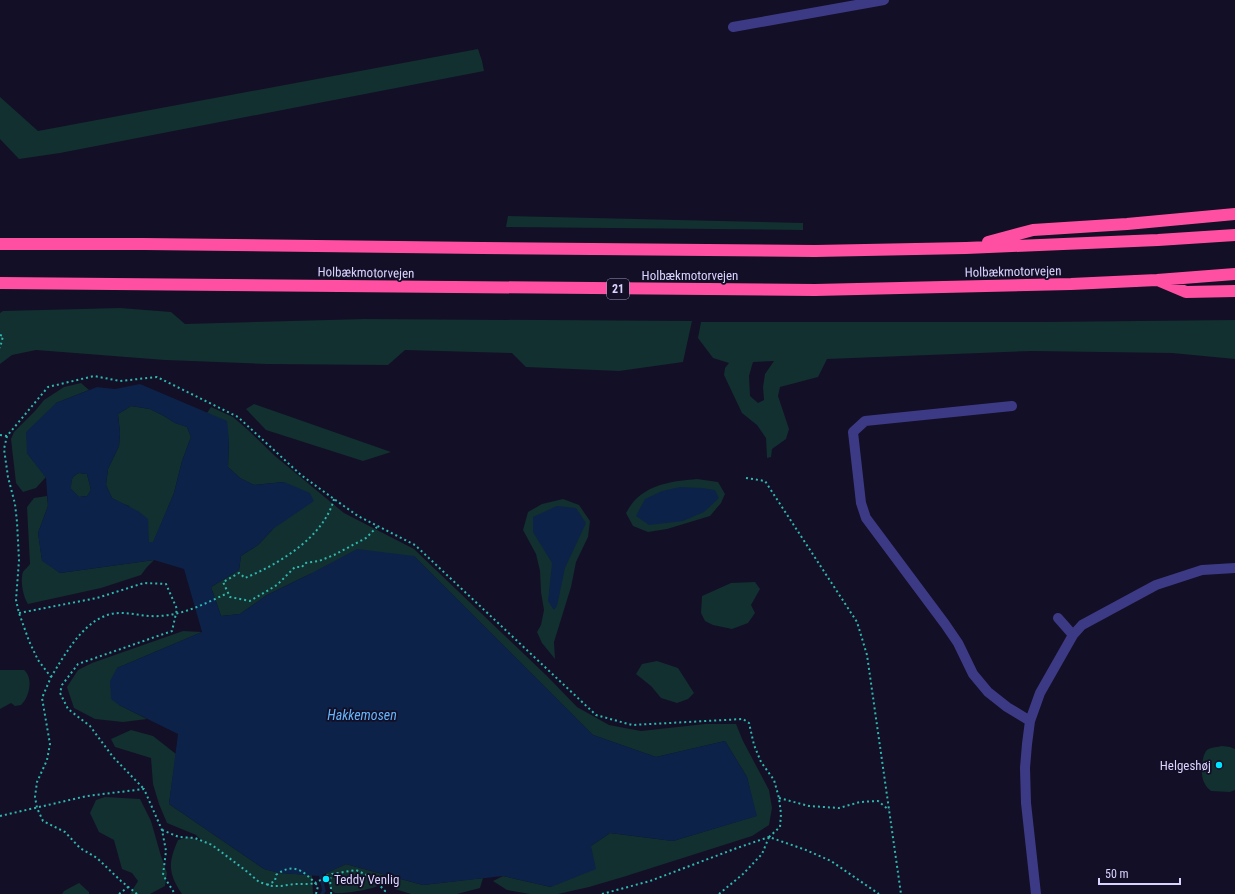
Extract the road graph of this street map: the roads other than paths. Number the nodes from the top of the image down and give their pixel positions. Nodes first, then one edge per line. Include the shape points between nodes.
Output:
1 (884, 0) edge
2 (733, 27) dead end
3 (1235, 214) edge
4 (1235, 235) edge
5 (0, 244) edge
6 (966, 248) junction
7 (1235, 274) edge
8 (1157, 280) junction
9 (0, 283) edge
10 (1235, 291) edge
11 (1012, 406) dead end
12 (1235, 568) edge
13 (1058, 618) dead end
14 (1074, 635) junction
15 (1030, 721) junction
16 (1036, 894) edge

1 - 2 street
3 - 6 highway via 1032,230
4 - 6 highway, Holbækmotorvejen
5 - 6 highway, Holbækmotorvejen via 815,251
7 - 8 highway, Holbækmotorvejen / 21
8 - 9 highway, Holbækmotorvejen / 21 via 815,290
8 - 10 highway via 1186,292
11 - 15 street via 865,421 853,432 861,503 866,518 945,624 958,643 973,674 988,692
12 - 14 street via 1202,570 1156,585 1082,625
13 - 14 street
14 - 15 street via 1040,693
15 - 16 street via 1026,744 1026,803

